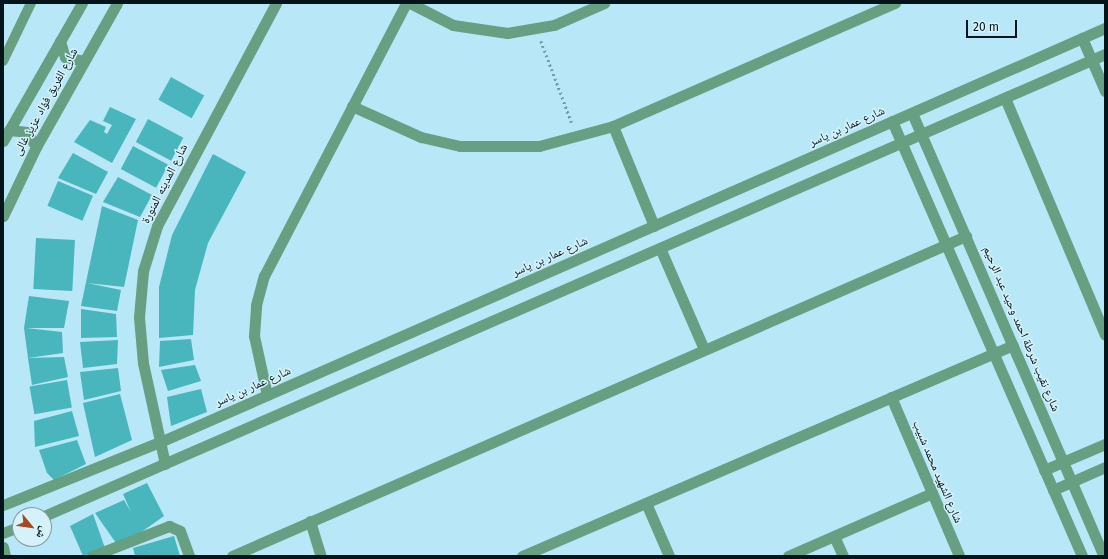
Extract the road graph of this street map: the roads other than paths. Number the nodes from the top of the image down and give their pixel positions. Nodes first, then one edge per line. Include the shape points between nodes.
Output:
1 (31, 3) edge
2 (82, 3) edge
3 (116, 3) edge
4 (276, 3) edge
5 (406, 3) edge
6 (410, 3) edge
7 (604, 3) edge
8 (895, 3) edge
9 (1105, 28) edge
10 (1082, 38) junction
11 (60, 41) junction
12 (1105, 54) edge
13 (1091, 60) junction
14 (3, 61) edge
15 (84, 61) junction
16 (1105, 91) edge
17 (1005, 98) junction
18 (352, 106) junction
19 (912, 113) junction
20 (892, 121) junction
21 (614, 126) junction
22 (9, 130) junction
23 (922, 134) junction
24 (3, 141) edge
25 (902, 143) junction
26 (36, 147) junction
27 (3, 216) edge
28 (654, 226) junction
29 (966, 236) junction
30 (946, 245) junction
31 (660, 248) junction
32 (1105, 335) edge
33 (1013, 345) junction
34 (704, 348) junction
35 (994, 353) junction
36 (267, 395) junction
37 (891, 398) junction
38 (160, 442) junction
39 (1105, 444) edge
40 (1064, 462) junction
41 (165, 464) junction
42 (1105, 467) edge
43 (1044, 470) junction
44 (1072, 481) junction
45 (1053, 490) junction
46 (932, 493) junction
47 (646, 503) junction
48 (3, 505) edge
49 (52, 513) edge
50 (310, 521) junction
51 (834, 536) junction
52 (3, 547) edge
53 (6, 556) edge
54 (92, 556) edge
55 (190, 556) edge
56 (232, 556) edge
57 (321, 556) edge
58 (522, 556) edge
59 (669, 556) edge
60 (788, 556) edge
61 (843, 556) edge
62 (959, 556) edge
63 (1082, 556) edge
64 (1104, 556) edge

1 - 14 lane
2 - 11 street, شارع الفريق فؤاد عزيز غالى
3 - 15 street, شارع الفريق فؤاد عزيز غالى
4 - 38 street, شارع المدينه المنورة via 157,226 143,271 139,317 143,363
5 - 18 street
6 - 7 street via 453,25 480,31 537,30
8 - 21 street
9 - 10 street, شارع عمار بن ياسر
10 - 13 street
10 - 19 street, شارع عمار بن ياسر
11 - 15 street via 65,57
11 - 22 street, شارع الفريق فؤاد عزيز غالى
12 - 13 street
13 - 16 street
13 - 17 street
15 - 26 street, شارع الفريق فؤاد عزيز غالى
17 - 23 street
17 - 32 street
18 - 21 street via 421,137 460,146 531,147 577,138
18 - 36 street via 264,276 256,305 254,336
19 - 20 street, شارع عمار بن ياسر
19 - 23 street, شارع نقيب شرطة احمد وحيد عبد الرحيم
20 - 25 street
20 - 28 street, شارع عمار بن ياسر
21 - 28 street
22 - 24 street, شارع الفريق فؤاد عزيز غالى
22 - 26 street via 27,132
23 - 25 street
23 - 29 street, شارع نقيب شرطة احمد وحيد عبد الرحيم
25 - 30 street
25 - 31 street
26 - 27 street, شارع الفريق فؤاد عزيز غالى
28 - 36 street, شارع عمار بن ياسر
29 - 30 street
29 - 33 street, شارع نقيب شرطة احمد وحيد عبد الرحيم
30 - 34 street
30 - 35 street
31 - 34 street
31 - 41 street
33 - 35 street
33 - 40 street, شارع نقيب شرطة احمد وحيد عبد الرحيم
34 - 50 street
35 - 37 street
35 - 43 street
36 - 38 street, شارع عمار بن ياسر
37 - 46 street, شارع الشهيد محمد شبيب
37 - 47 street
38 - 41 street, شارع المدينه المنورة
38 - 48 street, شارع عمار بن ياسر
39 - 40 street
40 - 43 street
40 - 44 street, شارع نقيب شرطة احمد وحيد عبد الرحيم
41 - 49 street
42 - 44 street
43 - 45 street
44 - 45 street
44 - 64 street, شارع نقيب شرطة احمد وحيد عبد الرحيم
45 - 63 street
46 - 51 street
46 - 62 street, شارع الشهيد محمد شبيب
47 - 58 street
47 - 59 street
50 - 56 street
50 - 57 street
51 - 60 street
51 - 61 street
52 - 53 street
54 - 55 street via 169,526 177,528 182,534

